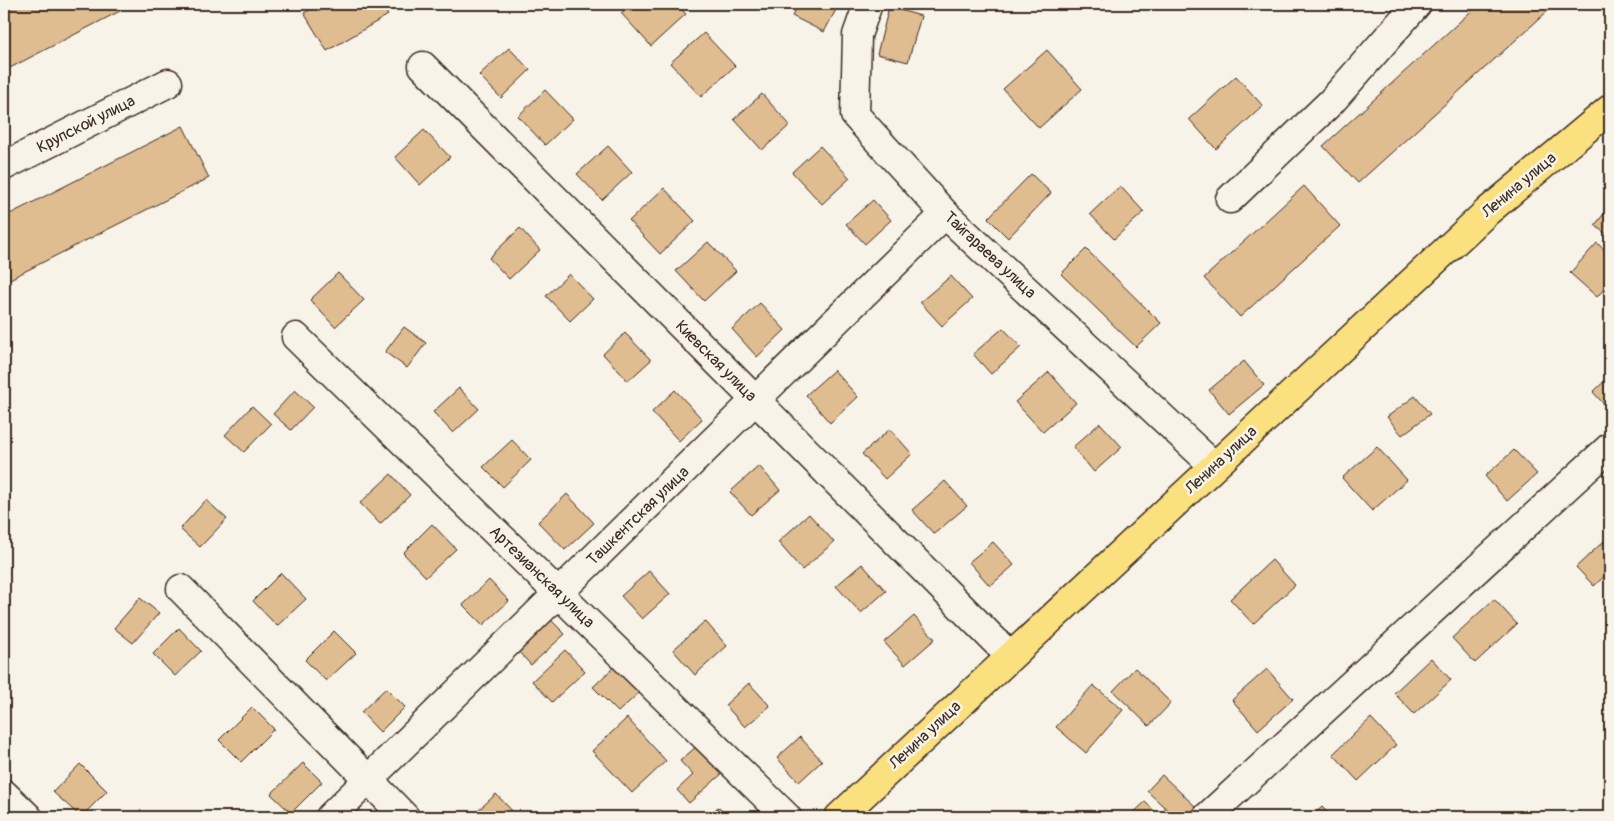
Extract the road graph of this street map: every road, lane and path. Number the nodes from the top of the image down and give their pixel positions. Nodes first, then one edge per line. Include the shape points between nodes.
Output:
1 (868, 4) edge
2 (1417, 4) edge
3 (423, 66) dead end
4 (168, 83) dead end
5 (1610, 109) edge
6 (4, 166) edge
7 (1230, 199) dead end
8 (945, 214) junction
9 (296, 337) dead end
10 (756, 401) junction
11 (1610, 447) edge
12 (1214, 466) junction
13 (181, 589) dead end
14 (559, 594) junction
15 (1010, 656) junction
16 (368, 780) junction
17 (4, 794) edge
18 (28, 817) edge
19 (330, 817) edge
20 (405, 817) edge
21 (787, 817) edge
22 (839, 817) edge
23 (1207, 817) edge

1 - 8 street, Тайгараева улица via 857,35 855,115
2 - 7 street via 1331,102
3 - 10 street, Киевская улица
4 - 6 street, Крупской улица
5 - 12 main road, Ленина улица via 1488,211
8 - 10 street, Ташкентская улица
8 - 12 street, Тайгараева улица
9 - 14 street, Артезианская улица
10 - 14 street, Ташкентская улица
10 - 15 street, Киевская улица
11 - 23 street
12 - 15 main road, Ленина улица
13 - 16 street
14 - 16 street, Ташкентская улица
14 - 21 street, Артезианская улица
15 - 22 main road, Ленина улица
16 - 19 street, Ташкентская улица
16 - 20 street
17 - 18 street

